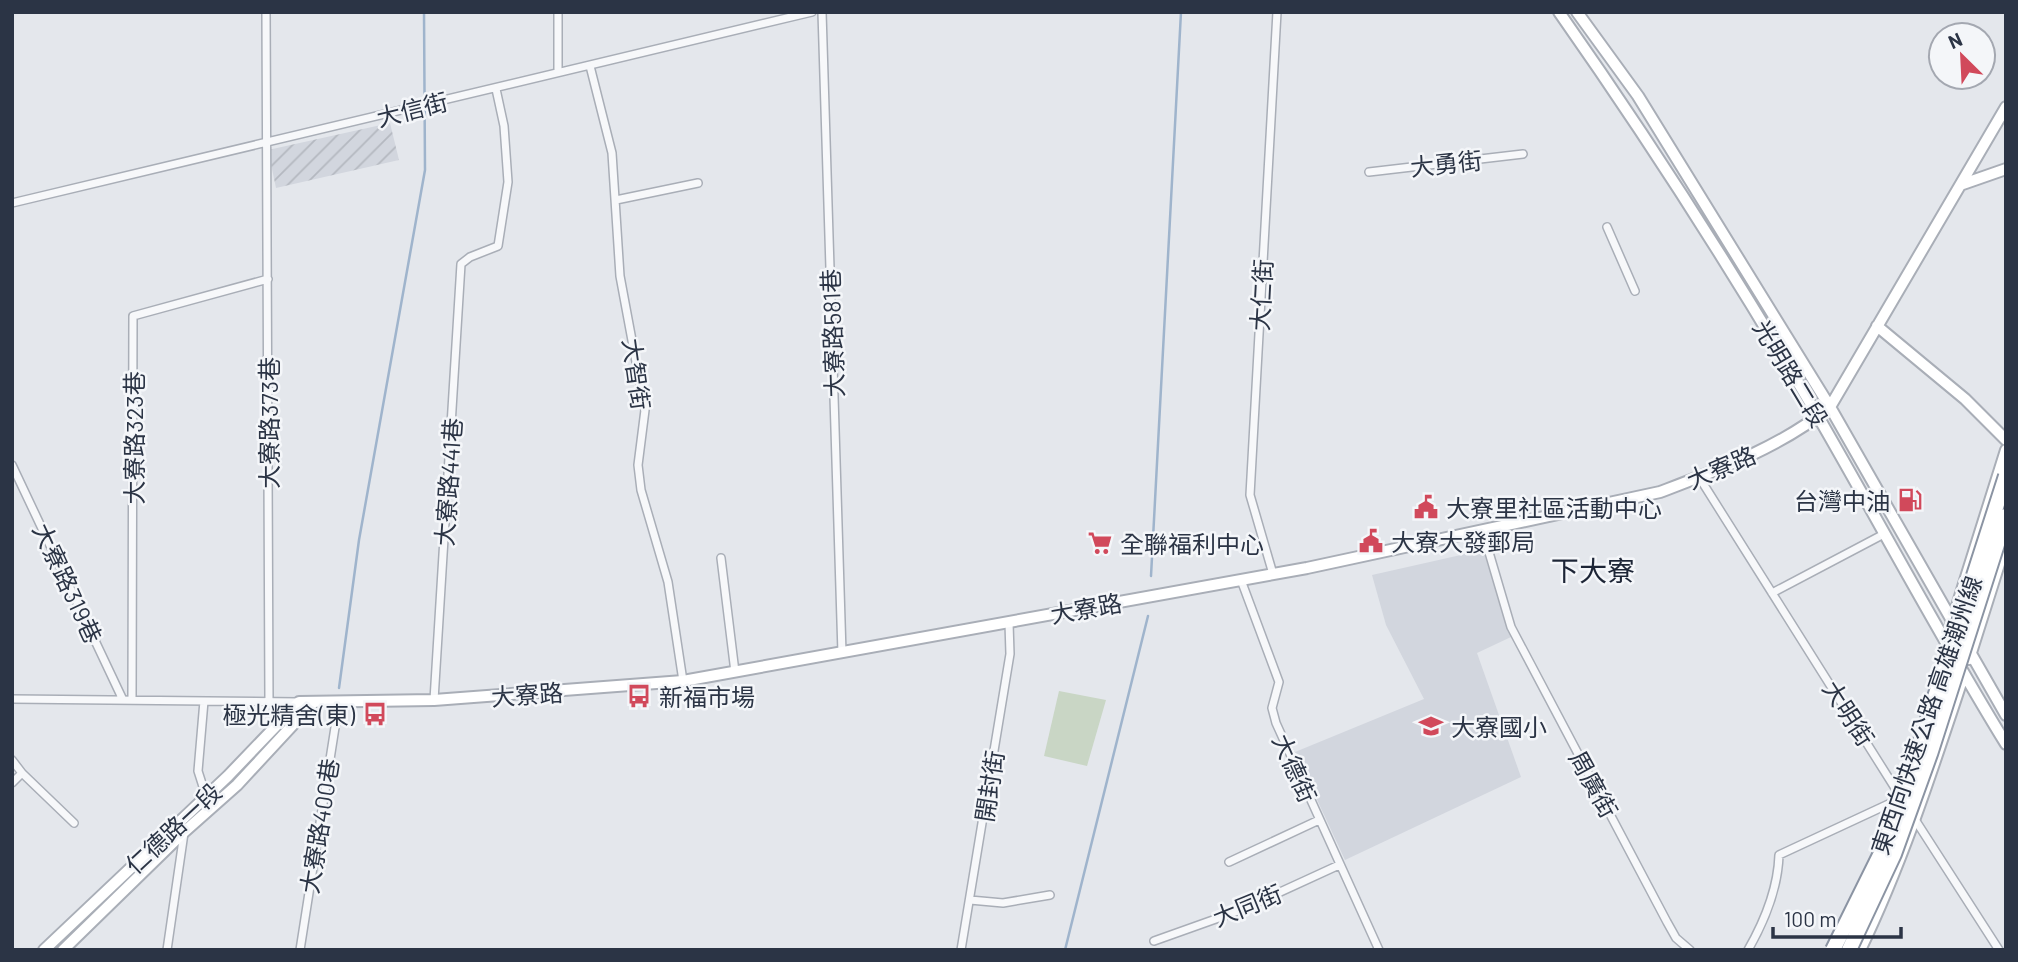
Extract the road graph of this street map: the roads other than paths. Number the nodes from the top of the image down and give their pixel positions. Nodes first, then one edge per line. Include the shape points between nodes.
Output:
1 (266, 12) edge
2 (558, 12) edge
3 (812, 12) edge
4 (822, 12) edge
5 (1277, 12) edge
6 (1559, 12) edge
7 (1577, 12) edge
8 (590, 66) junction
9 (558, 72) junction
10 (496, 89) junction
11 (2006, 107) edge
12 (267, 145) junction
13 (1523, 155) dead end
14 (2006, 169) edge
15 (1369, 172) dead end
16 (698, 184) dead end
17 (1962, 184) junction
18 (617, 200) junction
19 (12, 203) edge
20 (1607, 227) dead end
21 (268, 279) junction
22 (1635, 291) dead end
23 (1877, 326) junction
24 (1829, 407) junction
25 (1818, 417) junction
26 (2006, 440) edge
27 (2006, 450) edge
28 (12, 465) edge
29 (2006, 475) edge
30 (1699, 477) junction
31 (1887, 509) junction
32 (2006, 516) edge
33 (1874, 517) junction
34 (1483, 532) junction
35 (1884, 534) junction
36 (2006, 542) edge
37 (721, 558) dead end
38 (1273, 574) junction
39 (1241, 580) junction
40 (1772, 593) junction
41 (1009, 622) junction
42 (1951, 622) junction
43 (1945, 644) junction
44 (842, 653) junction
45 (1970, 657) junction
46 (735, 672) junction
47 (1963, 676) junction
48 (683, 681) junction
49 (12, 699) edge
50 (123, 700) junction
51 (434, 700) junction
52 (132, 701) junction
53 (204, 701) junction
54 (269, 702) junction
55 (299, 702) junction
56 (339, 702) junction
57 (313, 703) junction
58 (2006, 715) edge
59 (2006, 744) edge
60 (12, 760) edge
61 (22, 773) junction
62 (12, 783) edge
63 (206, 796) junction
64 (1895, 796) junction
65 (1915, 819) junction
66 (1319, 820) junction
67 (74, 823) dead end
68 (184, 832) junction
69 (1229, 862) dead end
70 (1339, 866) junction
71 (1050, 895) dead end
72 (970, 900) junction
73 (1154, 941) dead end
74 (44, 950) edge
75 (63, 950) edge
76 (167, 950) edge
77 (300, 950) edge
78 (961, 950) edge
79 (1379, 950) edge
80 (1690, 950) edge
81 (1748, 950) edge
82 (1826, 950) edge
83 (1833, 950) edge
84 (1849, 950) edge
85 (1860, 950) edge
86 (1999, 950) edge

1 - 12 street, 大寮路373巷
2 - 9 street
3 - 8 street, 大信街
4 - 44 street, 大寮路581巷
5 - 38 street, 大仁街 via 1250,495
6 - 25 street, 光明路二段 via 1624,105
7 - 24 street, 光明路二段 via 1638,96
8 - 9 street, 大信街
8 - 18 street, 大智街 via 612,153
9 - 10 street, 大信街
10 - 12 street, 大信街
10 - 51 street, 大寮路441巷 via 508,182 498,246 461,264
11 - 17 street, 大寮路
12 - 19 street, 大信街
12 - 21 street, 大寮路373巷
13 - 15 street, 大勇街
14 - 17 street
16 - 18 street
17 - 23 street, 大寮路
18 - 48 street, 大智街 via 620,276 645,410 638,465 641,490 668,582
20 - 22 street
21 - 52 street, 大寮路323巷 via 133,316
21 - 54 street, 大寮路373巷
23 - 24 street, 大寮路
23 - 26 street via 1965,399
24 - 25 street, 大寮路
24 - 31 street, 光明路二段
25 - 30 street, 大寮路 via 1794,434
25 - 33 street, 光明路二段
27 - 42 street
28 - 50 street, 大寮路319巷
29 - 83 highway, 東西向快速公路 高雄潮州線, bridge via 1882,851
30 - 34 street, 大寮路 via 1660,492
30 - 40 street, 大明街
31 - 33 street
31 - 42 street, 光明路二段
32 - 84 highway, 東西向快速公路 高雄潮州線, bridge via 1894,854
33 - 35 street, 光明路二段
34 - 38 street, 大寮路
34 - 80 street, 周廣街 via 1510,627 1667,922
35 - 40 street
35 - 43 street, 光明路二段
36 - 45 street
37 - 46 street
38 - 39 street, 大寮路
39 - 41 street, 大寮路
39 - 66 street, 大德街 via 1279,682 1272,708 1276,723
40 - 64 street, 大明街
41 - 44 street, 大寮路
41 - 72 street, 開封街 via 1010,654
42 - 43 street
42 - 45 street, 光明路二段
43 - 47 street, 光明路二段
43 - 64 street
44 - 46 street, 大寮路
45 - 47 street
45 - 58 street, 光明路二段
46 - 48 street, 大寮路
47 - 59 street, 光明路二段
47 - 65 street
48 - 51 street, 大寮路
49 - 50 street, 大寮路
50 - 52 street, 大寮路
51 - 56 street, 大寮路
52 - 53 street, 大寮路
53 - 54 street, 大寮路
53 - 63 street via 198,771
54 - 55 street, 大寮路
55 - 57 street, 大寮路
55 - 63 street, 仁德路一段
56 - 57 street, 大寮路
56 - 77 street, 大寮路400巷
57 - 68 street, 仁德路一段 via 237,785
60 - 61 street
61 - 62 street
61 - 67 street
63 - 74 street, 仁德路一段
64 - 65 street, 大明街
64 - 81 street via 1779,855 1767,908
64 - 82 street
65 - 85 street
65 - 86 street, 大明街
66 - 69 street
66 - 70 street, 大德街
68 - 75 street, 仁德路一段
68 - 76 street
70 - 73 street, 大同街 via 1241,910
70 - 79 street, 大德街
71 - 72 street via 1003,903
72 - 78 street, 開封街

